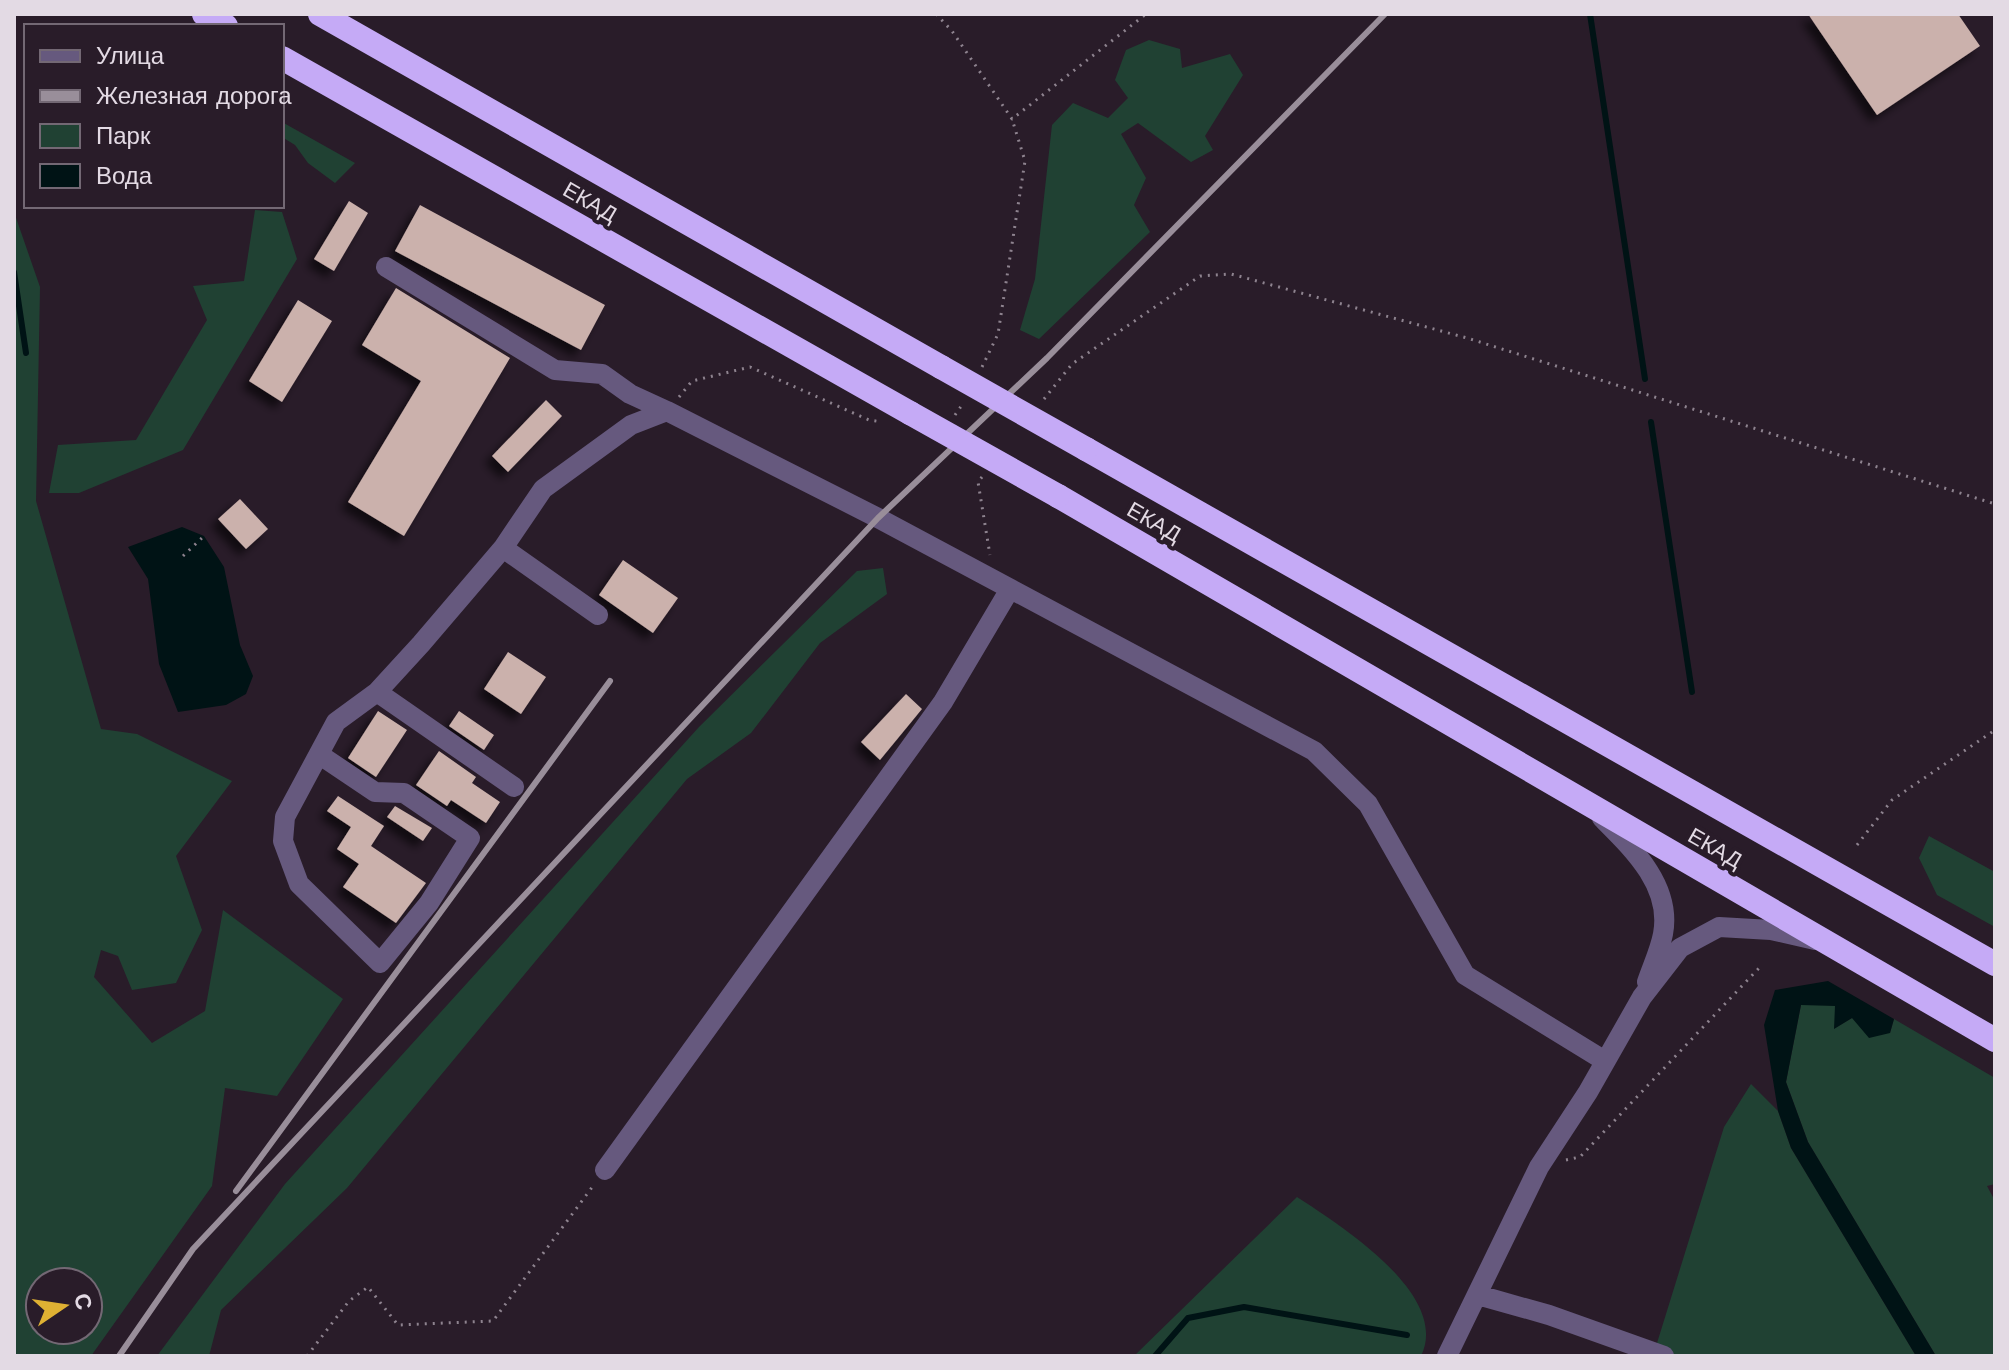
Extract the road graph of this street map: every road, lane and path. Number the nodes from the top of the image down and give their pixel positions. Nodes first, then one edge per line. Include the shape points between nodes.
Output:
1 (204, 14) edge
2 (320, 14) edge
3 (936, 14) edge
4 (1146, 14) edge
5 (222, 24) edge
6 (284, 59) edge
7 (386, 267) dead end
8 (1044, 399) dead end
9 (667, 411) junction
10 (988, 470) dead end
11 (1995, 504) edge
12 (204, 536) dead end
13 (503, 548) junction
14 (183, 556) dead end
15 (1002, 586) junction
16 (598, 615) dead end
17 (377, 692) junction
18 (1995, 730) edge
19 (320, 755) junction
20 (514, 787) dead end
21 (1589, 804) junction
22 (1857, 845) dead end
23 (1825, 942) junction
24 (1995, 964) edge
25 (1759, 968) dead end
26 (1642, 997) junction
27 (1995, 1040) edge
28 (1605, 1061) junction
29 (1539, 1167) junction
30 (605, 1170) joint
31 (1478, 1295) junction
32 (307, 1356) edge
33 (1447, 1356) edge
34 (1664, 1356) edge

1 - 5 highway
2 - 24 highway, ЕКАД, bridge
3 - 4 path via 1012,119
6 - 21 highway, ЕКАД, bridge via 1058,496
7 - 9 street via 555,370 602,374
8 - 11 path via 1072,364 1200,276 1231,274 1467,338
9 - 13 street via 631,425 543,489
9 - 15 street
10 - 15 path via 978,482
12 - 14 path
13 - 16 street
13 - 17 street
15 - 28 street via 1314,751 1368,804 1465,975
15 - 30 street via 943,702
17 - 19 street via 336,722
17 - 20 street
18 - 22 path via 1892,800
19 - 19 street via 285,817 283,841 299,884 380,963 429,903 470,838 404,793 375,792
21 - 23 highway, ЕКАД
21 - 26 street via 1650,872 1664,905 1663,934
23 - 26 street via 1771,930 1719,927 1680,948
23 - 27 highway, ЕКАД
25 - 29 path via 1580,1157
26 - 28 street
28 - 29 street
29 - 31 street
30 - 32 path via 493,1321 398,1325 368,1287 349,1301
31 - 33 street
31 - 34 street

